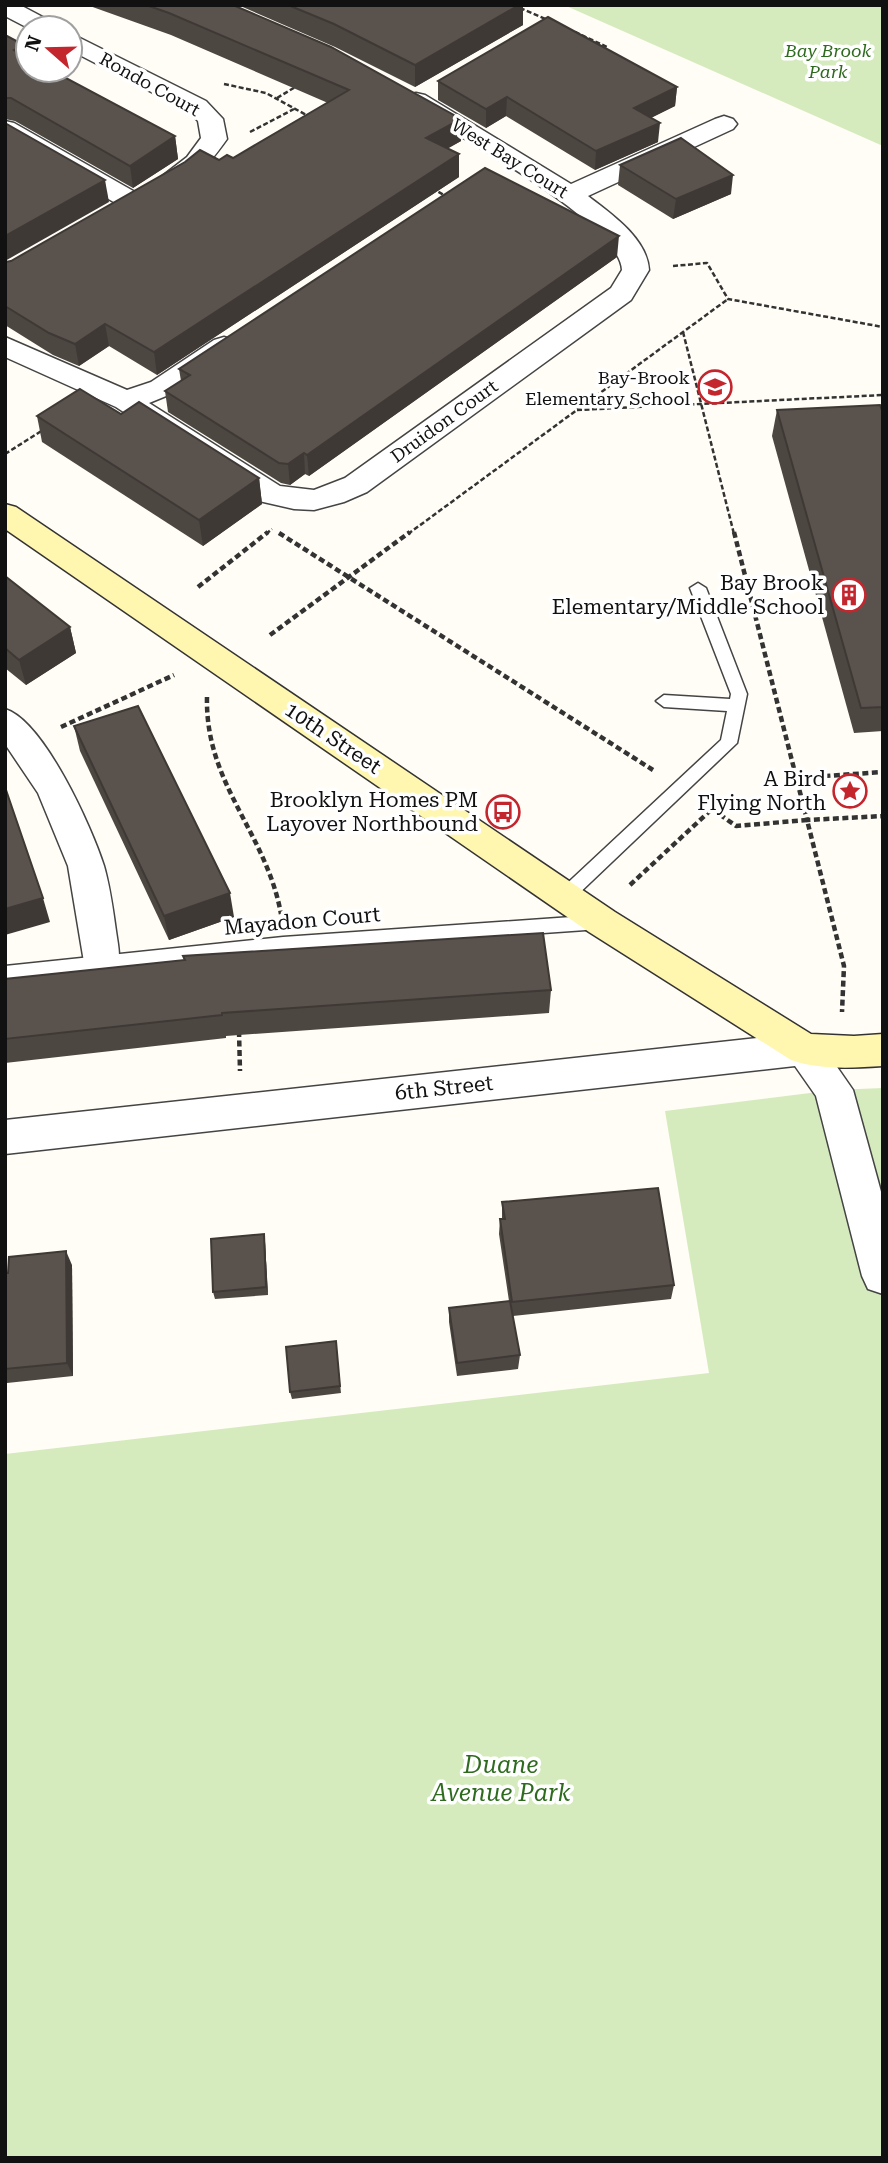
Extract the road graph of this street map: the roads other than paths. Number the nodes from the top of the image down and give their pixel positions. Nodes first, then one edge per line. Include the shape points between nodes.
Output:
1 (84, 47) edge
2 (439, 87) edge
3 (724, 124) dead end
4 (5, 128) edge
5 (511, 157) junction
6 (569, 195) junction
7 (449, 198) edge
8 (636, 265) joint
9 (250, 329) edge
10 (5, 346) edge
11 (126, 401) junction
12 (5, 514) edge
13 (698, 588) dead end
14 (664, 701) dead end
15 (737, 706) junction
16 (16, 732) edge
17 (565, 896) junction
18 (602, 922) junction
19 (102, 962) junction
20 (5, 973) edge
21 (804, 1049) junction
22 (883, 1050) edge
23 (5, 1137) edge
24 (883, 1276) edge

1 - 4 street, Rondo Court via 197,106 209,119 214,139 206,152 186,170 122,208
2 - 5 street, West Bay Court via 405,95
3 - 6 street
5 - 6 street, West Bay Court
5 - 7 street
6 - 8 street, West Bay Court via 618,233
8 - 11 street, Druidon Court via 621,294 366,477 317,501 270,494
9 - 11 street via 161,388
10 - 11 street
12 - 17 street, 10th Street
13 - 15 lane via 739,694
14 - 15 lane
15 - 17 lane via 729,743
16 - 19 street via 62,803 86,867
17 - 18 street, 10th Street
18 - 19 lane, Mayadon Court via 283,944
18 - 21 street, 10th Street
19 - 20 lane, Mayadon Court
21 - 22 street, 6th Street
21 - 23 street, 6th Street
21 - 24 street via 834,1090

